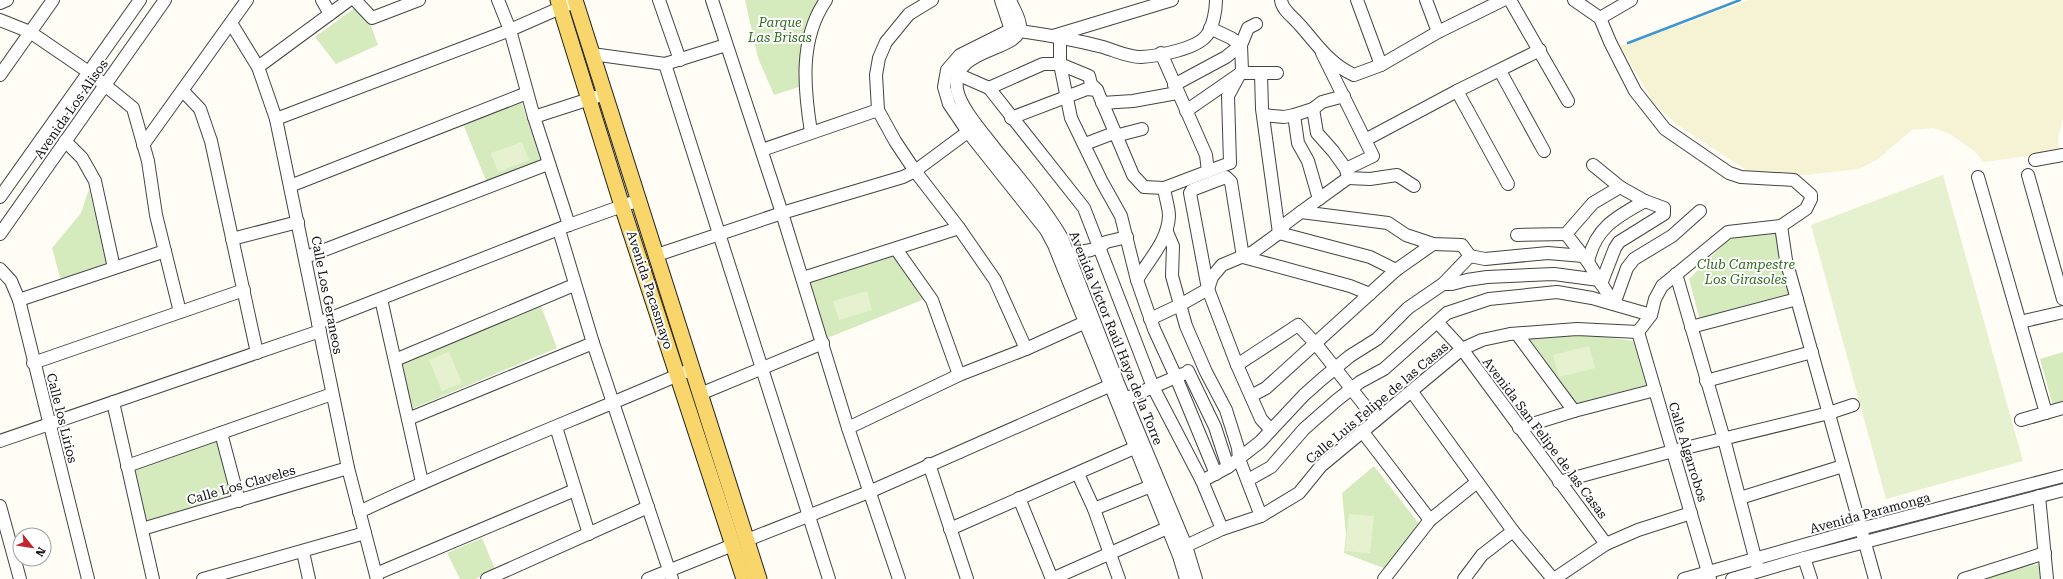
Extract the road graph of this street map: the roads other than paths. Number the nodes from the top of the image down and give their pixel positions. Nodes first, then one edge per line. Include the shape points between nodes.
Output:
1 (7, 0) edge
2 (53, 0) edge
3 (140, 0) edge
4 (165, 0) edge
5 (246, 0) edge
6 (322, 0) edge
7 (349, 0) edge
8 (355, 0) edge
9 (419, 0) edge
10 (498, 0) edge
11 (659, 0) edge
12 (712, 0) edge
13 (826, 0) edge
14 (932, 0) edge
15 (1001, 0) edge
16 (1010, 0) edge
17 (1172, 0) edge
18 (1216, 0) edge
19 (1281, 0) edge
20 (1357, 0) edge
21 (1426, 0) edge
22 (1510, 0) edge
23 (1574, 0) edge
24 (1632, 0) edge
25 (576, 1) edge
26 (1497, 1) edge
27 (0, 3) edge
28 (559, 4) edge
29 (330, 14) junction
30 (1600, 18) junction
31 (0, 20) edge
32 (231, 23) junction
33 (1256, 24) dead end
34 (1210, 28) junction
35 (510, 30) junction
36 (1020, 31) junction
37 (30, 32) junction
38 (1438, 32) junction
39 (1056, 37) junction
40 (726, 45) junction
41 (1241, 45) junction
42 (1540, 50) junction
43 (1161, 53) junction
44 (1322, 53) junction
45 (592, 54) junction
46 (680, 60) junction
47 (665, 64) junction
48 (1060, 64) junction
49 (1381, 65) junction
50 (258, 67) junction
51 (1500, 71) junction
52 (90, 73) junction
53 (1277, 73) dead end
54 (957, 74) junction
55 (1241, 74) junction
56 (1261, 74) junction
57 (0, 75) edge
58 (105, 84) junction
59 (989, 88) junction
60 (1176, 89) junction
61 (1097, 90) junction
62 (183, 91) junction
63 (1457, 91) junction
64 (527, 93) junction
65 (605, 94) junction
66 (1066, 96) junction
67 (1344, 96) junction
68 (590, 99) junction
69 (1568, 101) dead end
70 (1102, 103) junction
71 (1313, 109) junction
72 (878, 110) junction
73 (1186, 111) junction
74 (1263, 115) junction
75 (1294, 115) junction
76 (534, 117) junction
77 (1011, 118) junction
78 (276, 119) junction
79 (972, 128) junction
80 (1142, 129) dead end
81 (810, 132) junction
82 (1114, 132) junction
83 (1367, 139) junction
84 (65, 141) junction
85 (1085, 144) junction
86 (143, 145) junction
87 (762, 150) junction
88 (1544, 150) dead end
89 (2063, 155) edge
90 (2035, 160) dead end
91 (548, 164) junction
92 (1594, 165) dead end
93 (1208, 171) junction
94 (915, 172) junction
95 (1347, 174) junction
96 (2028, 174) dead end
97 (1978, 177) dead end
98 (1508, 184) dead end
99 (290, 186) junction
100 (1414, 186) dead end
101 (1620, 187) junction
102 (1164, 188) junction
103 (0, 196) edge
104 (1319, 199) junction
105 (639, 200) junction
106 (1644, 201) junction
107 (622, 206) junction
108 (1700, 211) dead end
109 (1301, 212) junction
110 (782, 213) junction
111 (298, 222) junction
112 (1781, 226) junction
113 (564, 228) junction
114 (959, 228) junction
115 (1167, 232) junction
116 (1279, 233) junction
117 (0, 234) edge
118 (719, 234) junction
119 (1566, 234) junction
120 (1517, 235) dead end
121 (1127, 237) junction
122 (232, 239) junction
123 (1433, 244) junction
124 (1099, 248) junction
125 (896, 249) junction
126 (165, 251) junction
127 (1069, 254) junction
128 (656, 256) junction
129 (1470, 256) junction
130 (306, 257) junction
131 (1243, 257) junction
132 (1585, 259) junction
133 (114, 268) junction
134 (0, 269) edge
135 (1396, 270) junction
136 (1676, 274) junction
137 (803, 278) junction
138 (1137, 280) junction
139 (1600, 282) junction
140 (1443, 284) junction
141 (574, 285) junction
142 (1208, 289) junction
143 (244, 290) junction
144 (1370, 294) junction
145 (381, 299) junction
146 (1797, 299) junction
147 (2063, 299) edge
148 (19, 300) junction
149 (1614, 304) junction
150 (1180, 306) junction
151 (180, 312) junction
152 (2063, 312) edge
153 (1651, 315) junction
154 (1150, 319) junction
155 (1088, 321) junction
156 (2020, 322) junction
157 (1438, 323) junction
158 (319, 327) junction
159 (1691, 328) junction
160 (1638, 332) junction
161 (1517, 334) junction
162 (593, 343) junction
163 (824, 343) junction
164 (1316, 344) junction
165 (1026, 349) junction
166 (1462, 349) junction
167 (1812, 352) junction
168 (257, 353) junction
169 (395, 360) junction
170 (33, 363) junction
171 (1203, 365) junction
172 (1237, 365) junction
173 (762, 368) junction
174 (1335, 368) junction
175 (692, 369) junction
176 (1188, 371) junction
177 (678, 375) junction
178 (959, 375) junction
179 (1176, 377) junction
180 (1706, 381) junction
181 (1110, 386) junction
182 (1153, 387) junction
183 (1352, 390) junction
184 (1655, 390) junction
185 (1412, 392) junction
186 (332, 394) junction
187 (700, 394) junction
188 (1251, 396) junction
189 (1125, 399) junction
190 (113, 402) junction
191 (614, 404) junction
192 (1853, 405) dead end
193 (2063, 408) edge
194 (1574, 411) junction
195 (1829, 413) junction
196 (2046, 413) junction
197 (408, 419) junction
198 (1376, 420) junction
199 (2021, 420) dead end
200 (49, 424) junction
201 (556, 427) junction
202 (848, 428) junction
203 (1519, 428) junction
204 (1271, 430) junction
205 (1362, 432) junction
206 (221, 433) junction
207 (1724, 440) junction
208 (0, 441) edge
209 (1138, 446) junction
210 (1673, 451) junction
211 (1239, 459) junction
212 (929, 464) junction
213 (127, 466) junction
214 (1842, 466) junction
215 (1228, 467) junction
216 (348, 468) junction
217 (1078, 474) junction
218 (1216, 474) junction
219 (2063, 476) edge
220 (1248, 480) junction
221 (1202, 481) junction
222 (422, 482) junction
223 (1477, 482) junction
224 (1559, 482) junction
225 (1155, 485) junction
226 (575, 490) junction
227 (2063, 490) edge
228 (869, 492) junction
229 (2039, 496) junction
230 (1019, 498) junction
231 (1740, 498) junction
232 (239, 500) junction
233 (0, 506) edge
234 (648, 507) junction
235 (1094, 509) junction
236 (359, 512) junction
237 (1691, 513) junction
238 (809, 516) junction
239 (1260, 516) junction
240 (1430, 520) junction
241 (1171, 526) junction
242 (142, 529) junction
243 (950, 529) junction
244 (1222, 529) junction
245 (1860, 529) junction
246 (1514, 531) junction
247 (365, 533) junction
248 (589, 534) junction
249 (1863, 542) junction
250 (740, 543) junction
251 (1606, 544) junction
252 (1186, 546) junction
253 (303, 552) junction
254 (1111, 554) junction
255 (2045, 554) junction
256 (1804, 558) junction
257 (1756, 559) junction
258 (1759, 572) junction
259 (511, 574) edge
260 (671, 574) edge
261 (376, 576) edge
262 (1709, 576) edge
263 (20, 579) edge
264 (88, 579) edge
265 (153, 579) edge
266 (203, 579) edge
267 (309, 579) edge
268 (487, 579) edge
269 (648, 579) edge
270 (744, 579) edge
271 (759, 579) edge
272 (830, 579) edge
273 (899, 579) edge
274 (967, 579) edge
275 (1052, 579) edge
276 (1119, 579) edge
277 (1186, 579) edge
278 (1196, 579) edge
279 (1384, 579) edge
280 (1464, 579) edge
281 (1553, 579) edge
282 (1684, 579) edge
283 (1732, 579) edge
284 (1812, 579) edge
285 (1875, 579) edge
286 (1964, 579) edge
287 (2047, 579) edge

1 - 27 street
2 - 37 street
3 - 52 street, Avenida Los Alisos
4 - 58 street, Avenida Los Alisos
5 - 32 street
6 - 29 street
7 - 29 street
8 - 9 street via 372,18
10 - 35 street
11 - 46 street
12 - 40 street
13 - 81 street via 818,12 805,59 805,97
14 - 72 street via 909,14 886,42 879,58 876,75
15 - 79 street, Avenida Víctor Raúl Haya de la Torre via 1010,23 1008,31 960,55 951,64 945,76 945,95
16 - 36 street
17 - 39 street
18 - 34 street
19 - 44 street via 1287,12
20 - 49 street
21 - 38 street
22 - 42 street
23 - 30 street
24 - 30 street
25 - 28 street
25 - 45 main road, Avenida Pacasmayo
26 - 38 street
28 - 35 street
28 - 68 main road, Avenida Pacasmayo
29 - 50 street
30 - 112 street via 1635,91 1665,129 1729,173 1740,177 1794,180 1811,195 1812,200 1806,209
31 - 37 street
32 - 50 street, Calle Los Geraneos
32 - 62 street
33 - 41 street via 1248,28
34 - 41 street
34 - 43 street via 1198,42 1185,48
35 - 64 street
35 - 78 street
36 - 39 street
36 - 54 street via 1014,38 965,63
37 - 52 street
37 - 57 street
38 - 49 street
39 - 43 street via 1141,57
39 - 48 street
40 - 46 street
40 - 87 street
41 - 55 street
41 - 60 street
42 - 51 street
42 - 69 street
43 - 60 street
44 - 49 street via 1342,70 1354,75
44 - 67 street
45 - 47 street
45 - 65 main road, Avenida Pacasmayo
46 - 47 street
47 - 118 street
48 - 59 street via 1043,64
48 - 61 street via 1089,76 1091,84
48 - 66 street
50 - 78 street, Calle Los Geraneos
51 - 63 street
51 - 88 street
52 - 58 street
52 - 103 street, Avenida Los Alisos
53 - 56 street
54 - 59 street
54 - 79 street, Avenida Víctor Raúl Haya de la Torre via 957,91
55 - 56 street
55 - 73 street
55 - 93 street via 1228,96 1230,163
56 - 74 street
58 - 84 street, Avenida Los Alisos
58 - 86 street via 133,108
59 - 77 street
60 - 70 street via 1132,101
60 - 73 street
61 - 66 street via 1087,89
61 - 70 street
62 - 86 street
62 - 122 street via 200,110 211,141
63 - 83 street
63 - 98 street
64 - 76 street
64 - 99 street
65 - 68 street
65 - 105 main road, Avenida Pacasmayo
66 - 77 street
66 - 85 street via 1072,118
67 - 71 street via 1322,102
67 - 83 street
68 - 76 street
68 - 107 main road, Avenida Pacasmayo
70 - 82 street
71 - 75 street
71 - 95 street via 1317,133 1333,151
72 - 81 street
72 - 94 street
73 - 93 street via 1206,155
74 - 75 street
74 - 116 street
75 - 104 street via 1298,143 1308,161
76 - 91 street
77 - 124 street via 1084,208
78 - 99 street, Calle Los Geraneos
79 - 94 street
79 - 127 street, Avenida Víctor Raúl Haya de la Torre via 1049,217
79 - 155 street via 1046,230
80 - 82 street via 1120,135
81 - 87 street
82 - 85 street
82 - 102 street via 1133,175 1144,187
83 - 95 street via 1373,156
84 - 117 street, Avenida Los Alisos
84 - 133 street via 82,158 95,182
85 - 121 street via 1121,216
86 - 126 street
87 - 110 street
89 - 90 street
91 - 113 street
91 - 130 street
92 - 101 street
93 - 102 street
94 - 110 street
94 - 114 street
95 - 100 street via 1370,179 1397,175
95 - 104 street
96 - 147 street
97 - 156 street
99 - 111 street, Calle Los Geraneos
101 - 106 street
101 - 119 street via 1593,203
102 - 115 street via 1169,215
104 - 109 street
105 - 107 street
105 - 128 main road, Avenida Pacasmayo
106 - 132 street via 1610,223
106 - 139 street via 1664,208 1664,214 1619,242
107 - 113 street
107 - 177 main road, Avenida Pacasmayo
108 - 149 street via 1672,236 1634,259 1627,268
109 - 116 street
109 - 123 street via 1388,223 1406,235
110 - 118 street
110 - 137 street
111 - 122 street
111 - 130 street, Calle Los Geraneos
112 - 136 street via 1728,232
112 - 146 street via 1786,260
113 - 141 street
113 - 145 street
114 - 125 street
114 - 165 street via 995,280
115 - 138 street
115 - 150 street via 1172,246 1172,276
116 - 131 street
116 - 135 street via 1370,257
118 - 128 street
118 - 173 street
119 - 120 street
119 - 132 street
121 - 124 street via 1106,242
121 - 138 street
122 - 143 street
123 - 129 street via 1462,245
123 - 135 street
124 - 127 street
124 - 182 street
125 - 137 street
125 - 178 street via 932,300
126 - 133 street
126 - 151 street
127 - 155 street, Avenida Víctor Raúl Haya de la Torre
128 - 175 main road, Avenida Pacasmayo
129 - 132 street via 1485,258 1548,253
129 - 140 street
130 - 158 street, Calle Los Geraneos
131 - 142 street via 1222,265 1212,277
131 - 142 street via 1231,182 1226,177 1192,190 1190,193
131 - 144 street via 1350,286
132 - 139 street
133 - 148 street
134 - 148 street, Calle los Lirios via 11,281
135 - 144 street
136 - 153 street via 1662,286
136 - 159 street
137 - 163 street
138 - 154 street
139 - 140 street via 1554,274 1487,277
139 - 149 street
140 - 174 street via 1408,308 1377,340
141 - 162 street
141 - 169 street
142 - 150 street
142 - 172 street
143 - 151 street
143 - 168 street
144 - 164 street
145 - 158 street
145 - 169 street
146 - 159 street
146 - 167 street
148 - 170 street, Calle los Lirios
149 - 153 street
149 - 157 street via 1556,292 1496,298 1447,313
150 - 154 street
150 - 171 street
151 - 170 street
152 - 156 street
153 - 160 street
154 - 179 street
155 - 165 street
155 - 181 street
155 - 189 street, Avenida Víctor Raúl Haya de la Torre
156 - 196 street
157 - 166 street, Avenida San Felipe de las Casas
157 - 183 street via 1384,369 1360,382
158 - 168 street
158 - 186 street, Calle Los Geraneos
159 - 180 street
160 - 161 street, Calle Luis Felipe de las Casas via 1577,329
160 - 184 street, Calle Algarrobos
161 - 166 street, Calle Luis Felipe de las Casas via 1482,340
161 - 194 street
162 - 191 street
162 - 197 street
163 - 173 street
163 - 202 street
164 - 172 street via 1298,325
164 - 174 street
164 - 188 street via 1266,388
165 - 178 street
166 - 185 street, Calle Luis Felipe de las Casas
166 - 203 street, Avenida San Felipe de las Casas
167 - 180 street
167 - 195 street
168 - 190 street
169 - 197 street
170 - 200 street, Calle los Lirios
171 - 176 street
171 - 211 street via 1226,410
172 - 188 street
173 - 187 street
173 - 238 street
174 - 183 street
174 - 204 street via 1304,395
175 - 177 street
175 - 187 main road, Avenida Pacasmayo
176 - 179 street
176 - 215 street via 1215,427
177 - 191 street
177 - 250 main road, Avenida Pacasmayo
178 - 202 street
179 - 182 street
179 - 218 street
180 - 207 street
181 - 209 street
181 - 212 street
182 - 189 street
182 - 221 street
183 - 198 street
183 - 220 street via 1304,429 1271,467
184 - 194 street
184 - 210 street, Calle Algarrobos
185 - 198 street, Calle Luis Felipe de las Casas
185 - 223 street
186 - 206 street
186 - 216 street, Calle Los Geraneos
187 - 250 main road, Avenida Pacasmayo
188 - 204 street via 1261,420
189 - 209 street, Avenida Víctor Raúl Haya de la Torre
190 - 200 street
190 - 213 street
191 - 201 street
191 - 234 street
192 - 195 street
193 - 196 street
194 - 203 street
195 - 207 street
195 - 214 street
196 - 199 street
197 - 222 street
198 - 205 street, Calle Luis Felipe de las Casas
200 - 208 street
200 - 264 street, Calle los Lirios
201 - 222 street
201 - 226 street
202 - 228 street
203 - 224 street, Avenida San Felipe de las Casas
204 - 211 street
205 - 239 street, Calle Luis Felipe de las Casas via 1321,466 1299,492
205 - 240 street
206 - 213 street
206 - 232 street
207 - 210 street
207 - 231 street
209 - 217 street
209 - 225 street
210 - 224 street
210 - 237 street, Calle Algarrobos
211 - 215 street
211 - 220 street
212 - 228 street
212 - 243 street
213 - 242 street
214 - 231 street
214 - 245 street
215 - 218 street
216 - 232 street, Calle Los Claveles
216 - 236 street, Calle Los Geraneos
217 - 230 street
217 - 235 street
218 - 221 street
219 - 245 street, Avenida Paramonga
220 - 239 street
221 - 244 street
222 - 236 street
223 - 240 street
223 - 246 street
224 - 251 street, Avenida San Felipe de las Casas
225 - 235 street
225 - 241 street
226 - 248 street
226 - 261 street
227 - 229 street, Avenida Paramonga
228 - 238 street
228 - 273 street
229 - 249 street, Avenida Paramonga
229 - 255 street
230 - 243 street
230 - 275 street
231 - 257 street
232 - 242 street, Calle Los Claveles
233 - 263 street
234 - 248 street
234 - 260 street
235 - 254 street
236 - 247 street, Calle Los Geraneos
237 - 251 street via 1638,530
237 - 262 street, Calle Algarrobos
238 - 250 street
238 - 272 street
239 - 244 street, Calle Luis Felipe de las Casas
240 - 279 street
241 - 252 street
241 - 254 street
241 - 277 street
242 - 265 street
243 - 274 street
244 - 252 street, Calle Luis Felipe de las Casas
245 - 249 street
245 - 257 street, Avenida Paramonga
246 - 280 street via 1482,555
246 - 281 street
247 - 253 street
247 - 261 street, Calle Los Geraneos
248 - 259 street
249 - 256 street, Avenida Paramonga
249 - 285 street
250 - 260 street
250 - 270 main road, Avenida Pacasmayo
250 - 271 main road, Avenida Pacasmayo
251 - 281 street
252 - 278 street
253 - 266 street
253 - 267 street
254 - 275 street
254 - 276 street
255 - 286 street
255 - 287 street
256 - 258 street, Avenida Paramonga
256 - 284 street
257 - 258 street
257 - 262 street, Avenida Paramonga
258 - 283 street, Avenida Paramonga
259 - 268 street
260 - 269 street
262 - 282 street, Avenida Paramonga

